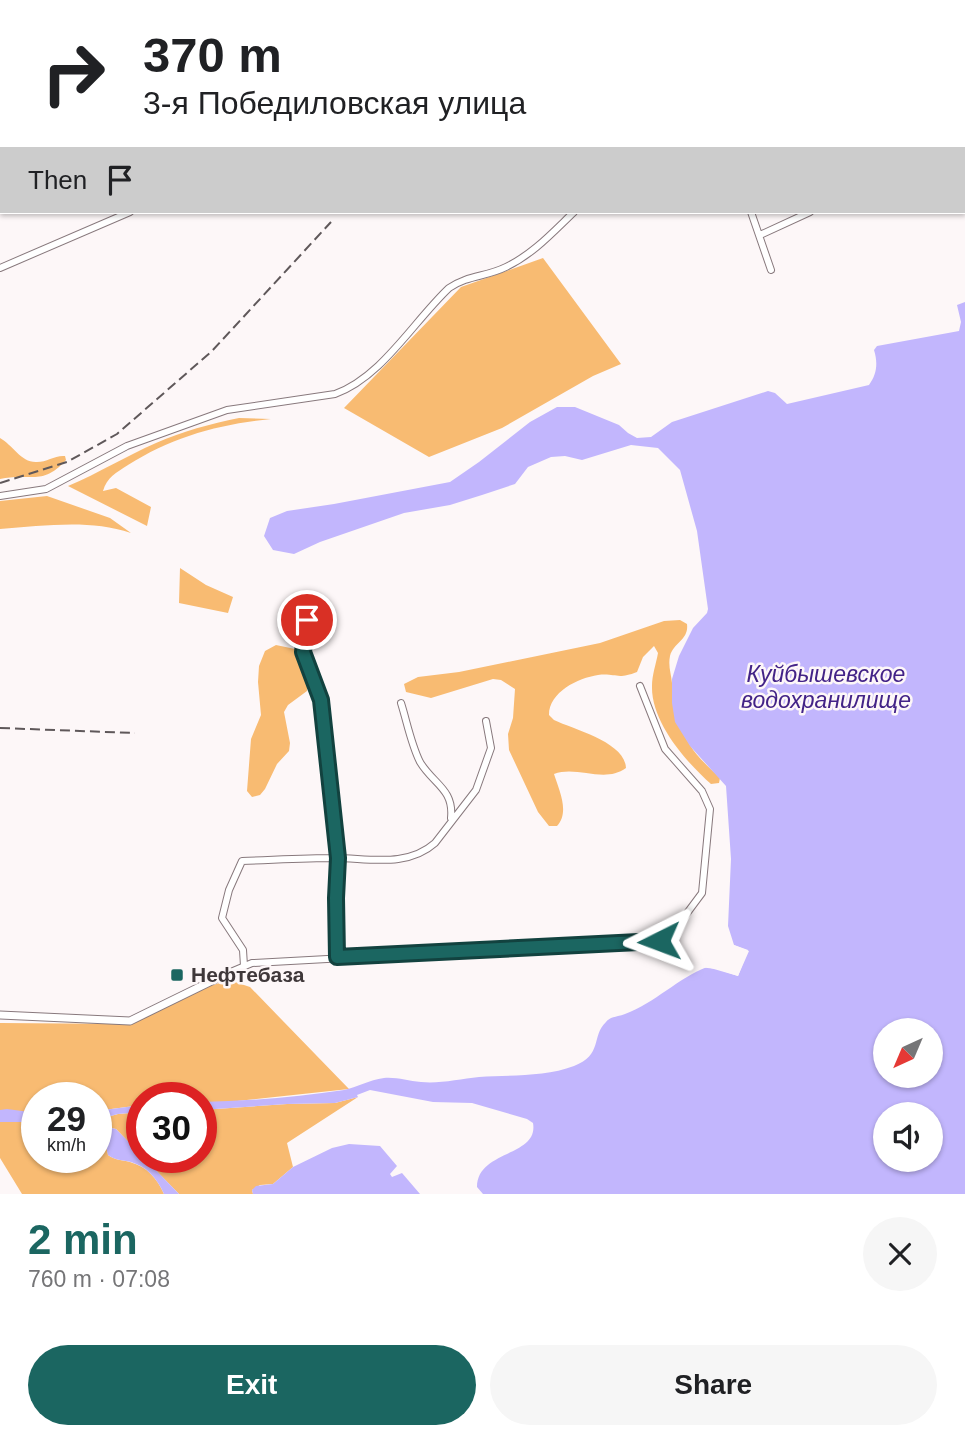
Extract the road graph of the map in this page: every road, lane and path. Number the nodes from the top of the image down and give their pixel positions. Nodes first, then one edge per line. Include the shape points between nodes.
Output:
1 (125, 214) edge
2 (572, 214) edge
3 (752, 214) edge
4 (806, 214) edge
5 (761, 235) junction
6 (0, 268) edge
7 (771, 270) dead end
8 (0, 496) edge
9 (307, 617) dead end
10 (640, 686) dead end
11 (401, 703) dead end
12 (486, 721) dead end
13 (450, 820) junction
14 (338, 858) junction
15 (337, 957) junction
16 (244, 966) junction
17 (226, 974) joint
18 (0, 1015) edge

1 - 6 street
2 - 8 street via 531,253 503,269 465,278 449,288 370,373 349,389 227,410 127,446 47,488
3 - 5 street
4 - 5 street
5 - 7 street
9 - 14 street via 303,652 321,700
10 - 15 street via 665,749 702,791 710,809 702,893 670,936 659,941
11 - 13 street via 419,760 451,801
12 - 13 street via 491,748 480,780
13 - 14 street via 431,846 404,857
14 - 15 street
14 - 16 street via 243,861 222,918 243,950
15 - 16 street
16 - 17 street
17 - 18 street via 130,1021

